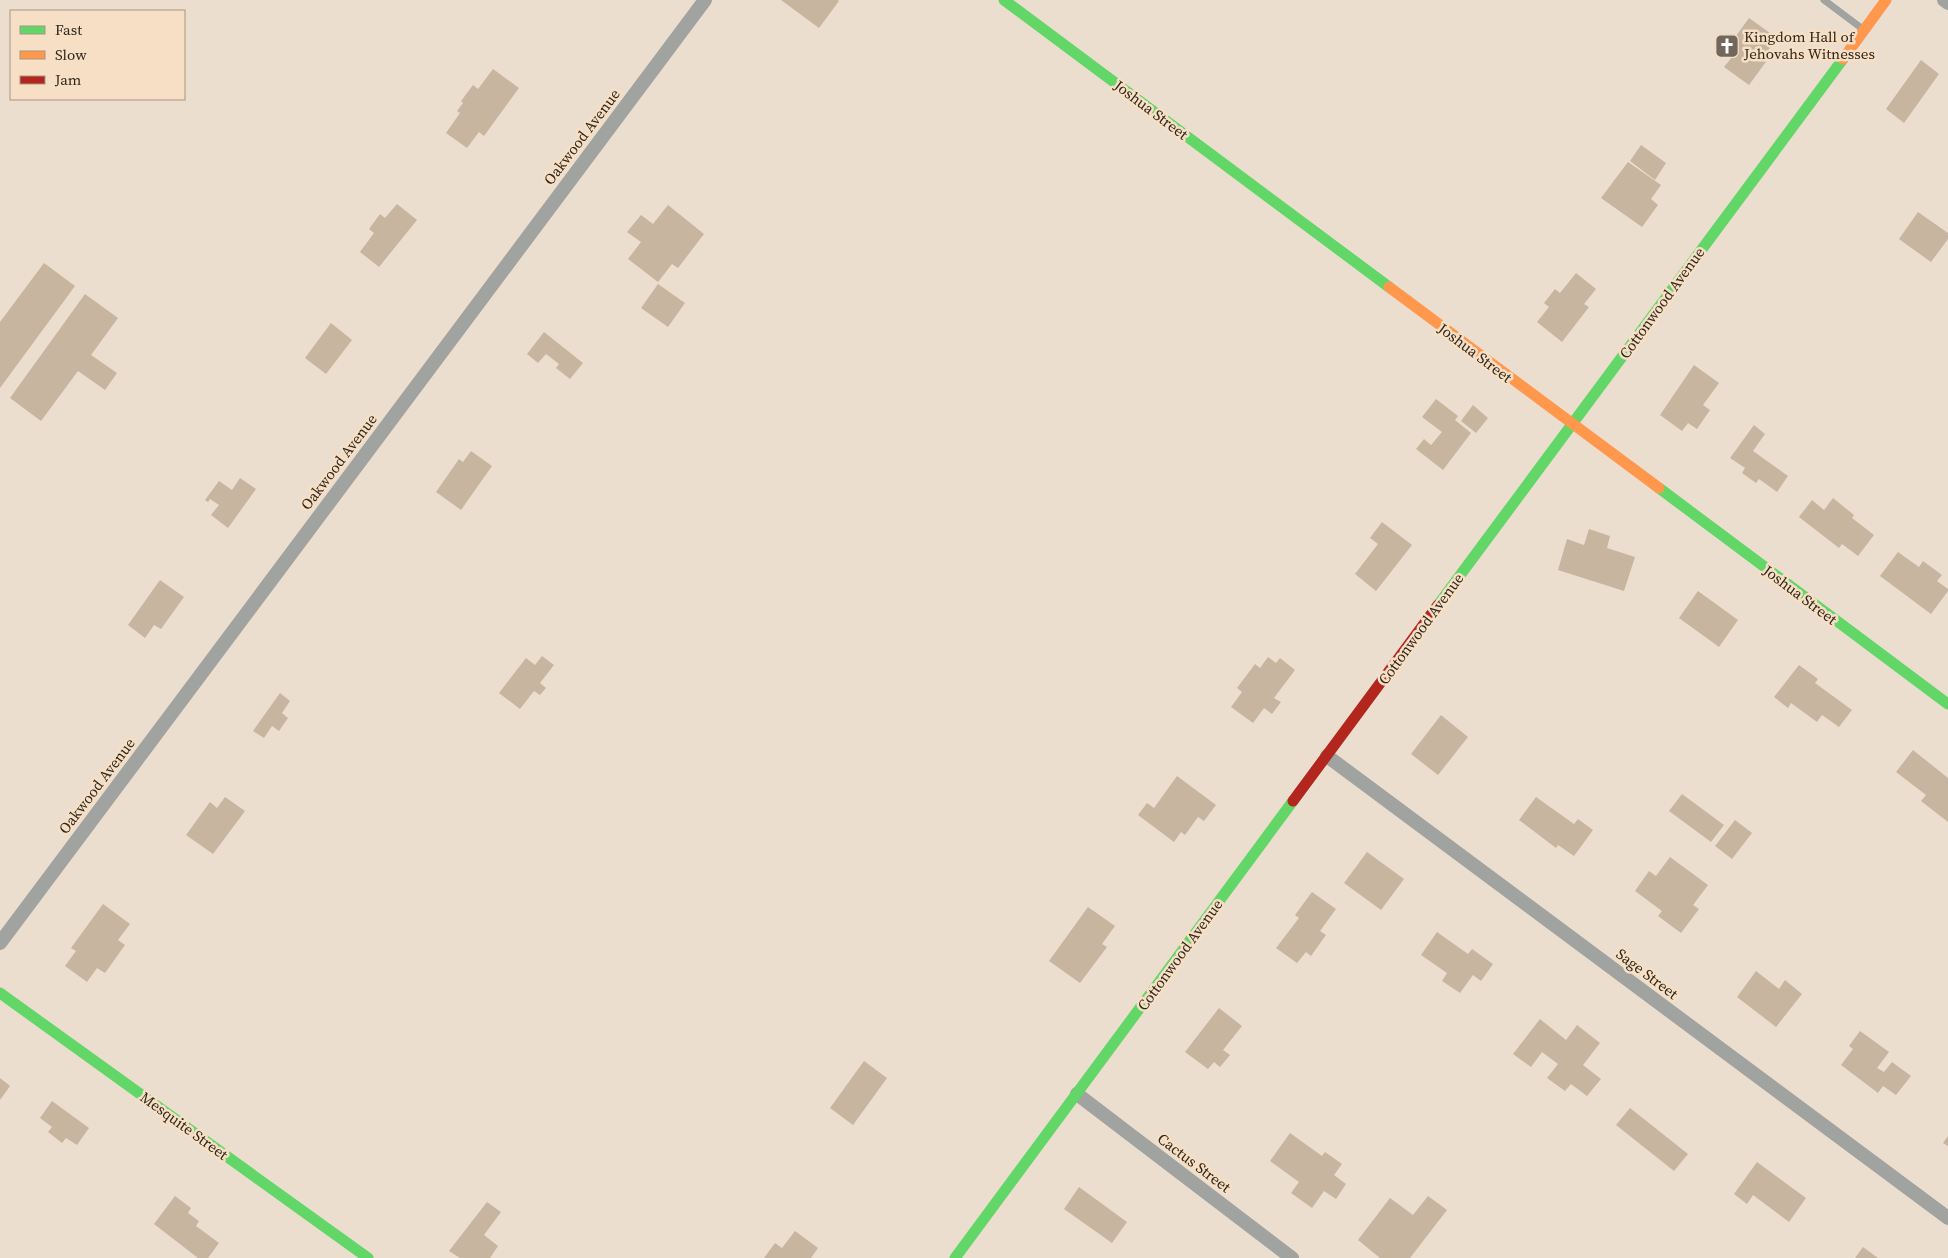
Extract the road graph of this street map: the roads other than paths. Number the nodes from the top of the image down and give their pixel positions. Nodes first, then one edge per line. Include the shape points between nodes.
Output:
1 (705, 0) edge
2 (1004, 0) edge
3 (1824, 0) edge
4 (1886, 0) edge
5 (1944, 0) edge
6 (1948, 3) edge
7 (1864, 30) junction
8 (1572, 425) junction
9 (1948, 704) edge
10 (1327, 756) junction
11 (0, 943) edge
12 (0, 993) edge
13 (1077, 1094) junction
14 (1948, 1218) edge
15 (368, 1258) edge
16 (955, 1258) edge
17 (1292, 1258) edge

1 - 11 street, Oakwood Avenue
2 - 8 street, Joshua Street
3 - 7 lane
4 - 7 street, Cottonwood Avenue
5 - 6 street
7 - 8 street, Cottonwood Avenue
8 - 9 street, Joshua Street
8 - 10 street, Cottonwood Avenue
10 - 13 street, Cottonwood Avenue
10 - 14 street, Sage Street
12 - 15 street, Mesquite Street
13 - 16 street, Cottonwood Avenue
13 - 17 street, Cactus Street

